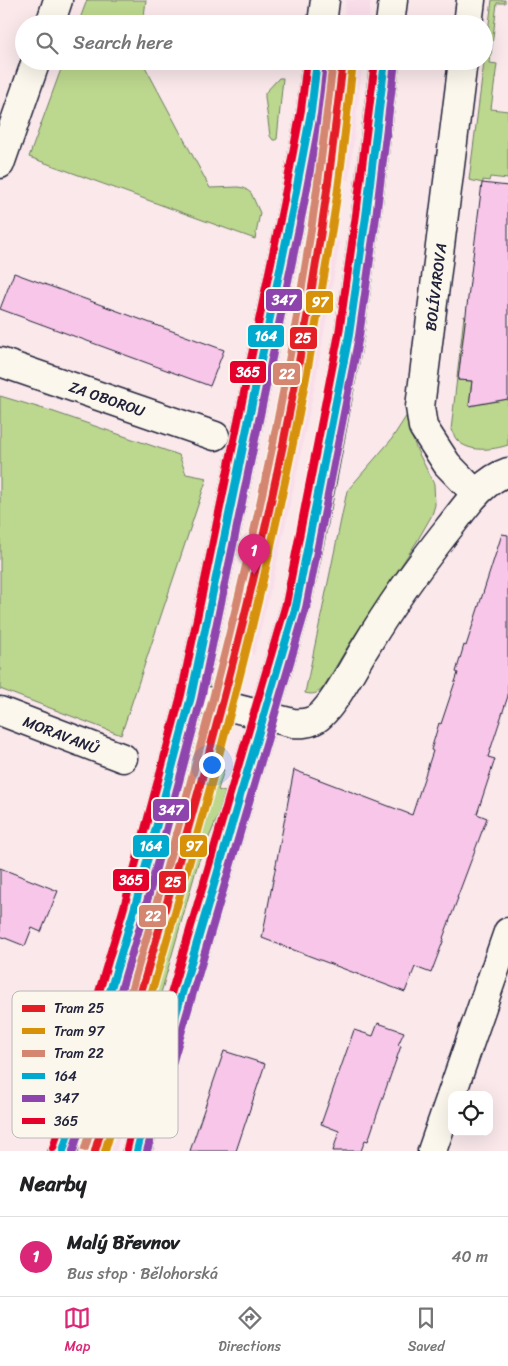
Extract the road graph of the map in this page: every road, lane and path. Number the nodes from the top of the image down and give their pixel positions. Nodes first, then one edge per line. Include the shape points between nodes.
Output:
1 (58, 0) edge
2 (325, 0) edge
3 (393, 0) edge
4 (471, 0) edge
5 (53, 15) edge
6 (323, 15) edge
7 (391, 15) edge
8 (469, 15) edge
9 (33, 70) edge
10 (316, 70) edge
11 (384, 70) edge
12 (462, 70) edge
13 (0, 164) edge
14 (0, 362) edge
15 (215, 436) dead end
16 (508, 472) edge
17 (476, 494) junction
18 (191, 697) junction
19 (0, 712) edge
20 (263, 716) junction
21 (123, 758) dead end
22 (508, 932) edge
23 (110, 991) edge
24 (178, 1006) edge
25 (67, 1138) edge
26 (140, 1138) edge
27 (63, 1151) edge
28 (137, 1151) edge
29 (432, 1151) edge

1 - 5 main road
2 - 6 main road
3 - 7 main road
4 - 8 main road
9 - 13 main road
10 - 18 main road via 293,207
11 - 20 main road via 347,345 296,606
12 - 17 main road, BOLÍVAROVA via 420,407 423,427 447,464
14 - 15 main road, ZA OBOROU
16 - 17 main road
17 - 20 main road via 399,594 322,714 310,722 300,723
18 - 20 main road
18 - 23 main road
19 - 21 main road, MORAVANŮ
20 - 24 main road
22 - 29 main road
25 - 27 main road
26 - 28 main road

